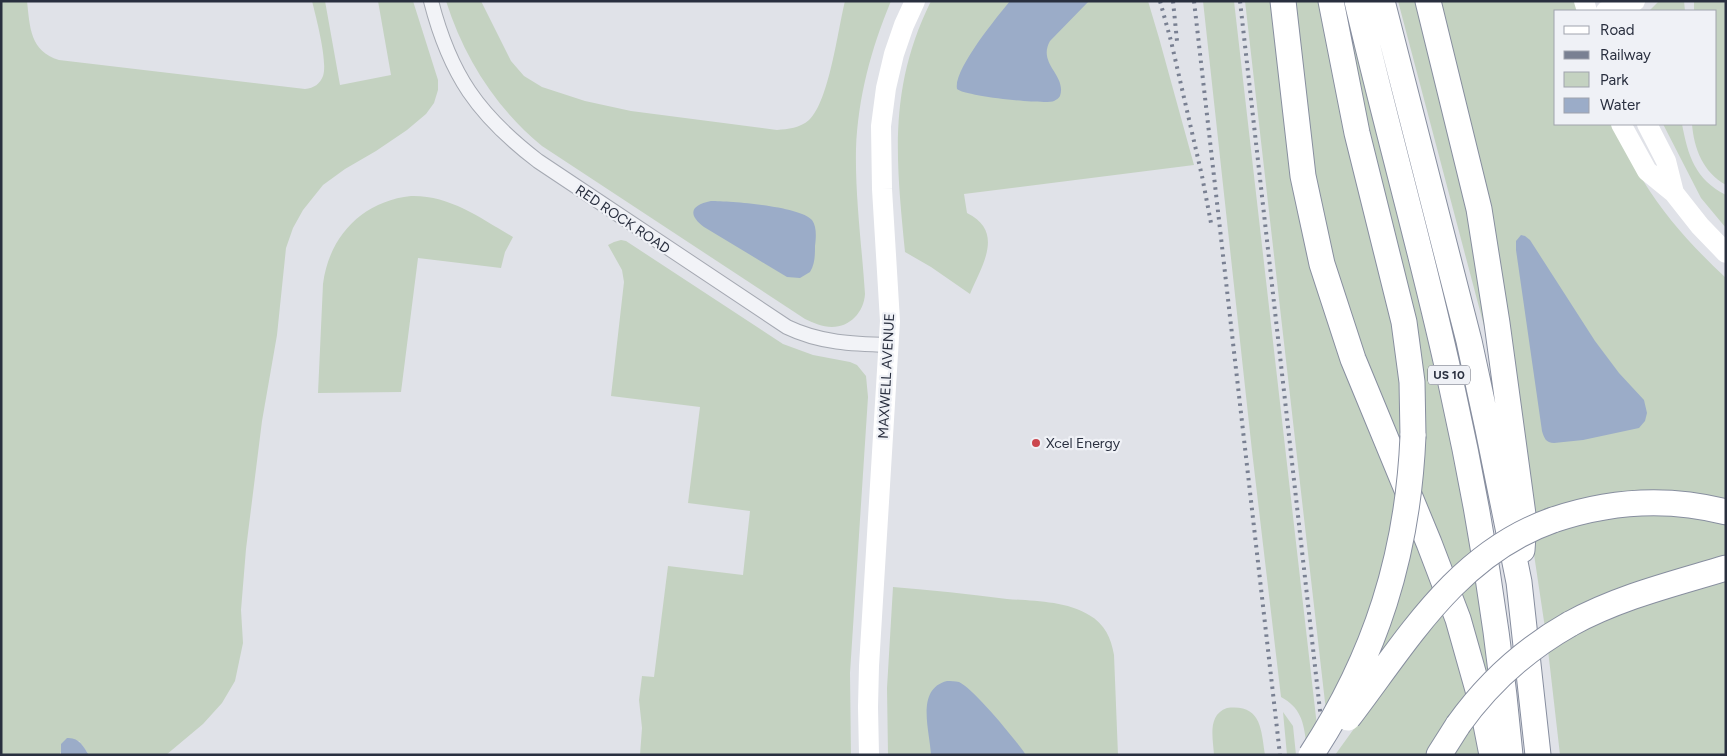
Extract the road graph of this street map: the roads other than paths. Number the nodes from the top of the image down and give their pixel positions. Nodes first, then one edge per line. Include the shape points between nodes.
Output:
1 (431, 1) edge
2 (915, 1) edge
3 (1283, 1) edge
4 (1331, 1) edge
5 (1357, 1) edge
6 (1382, 1) edge
7 (1428, 1) edge
8 (1636, 1) edge
9 (1609, 8) edge
10 (1622, 125) edge
11 (1647, 125) edge
12 (1674, 193) junction
13 (1726, 253) edge
14 (889, 345) junction
15 (1726, 512) edge
16 (1726, 568) edge
17 (1519, 582) junction
18 (869, 755) edge
19 (1311, 755) edge
20 (1320, 755) edge
21 (1439, 755) edge
22 (1492, 755) edge
23 (1510, 755) edge
24 (1539, 755) edge

1 - 14 street, RED ROCK ROAD via 448,51 470,96 501,130 538,161 787,327 823,340
2 - 14 main road, MAXWELL AVENUE via 894,54 881,126 890,298
3 - 22 highway via 1301,162 1322,264 1353,359 1458,619 1480,695
4 - 19 highway, bridge via 1357,133 1404,322 1412,382 1412,436 1402,537 1385,604 1356,678
5 - 23 highway, US 10 via 1461,427 1490,588
6 - 17 highway, US 10 via 1469,341
7 - 17 highway via 1473,182 1493,290 1524,522
8 - 9 main road via 1627,6
10 - 12 main road via 1647,171
11 - 12 main road via 1666,161
12 - 13 main road
14 - 18 main road, MAXWELL AVENUE via 869,666
15 - 20 highway, bridge via 1687,504 1641,502 1597,508 1553,520 1499,546 1451,586 1425,616
16 - 21 highway, bridge via 1592,612 1527,652 1476,700
17 - 24 highway, US 10

